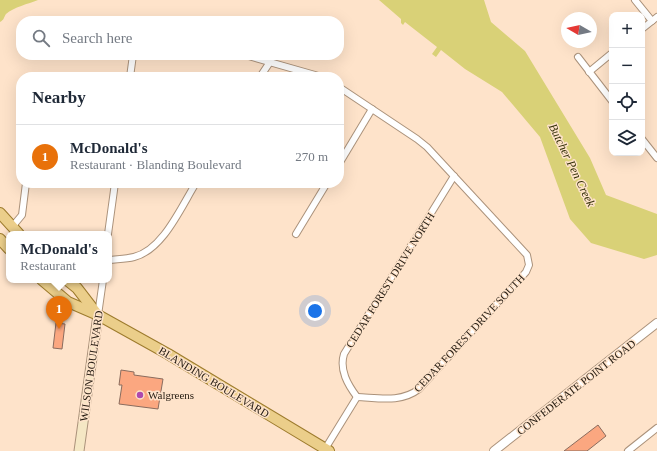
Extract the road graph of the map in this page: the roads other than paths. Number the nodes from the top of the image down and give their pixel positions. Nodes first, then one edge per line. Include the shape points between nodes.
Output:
1 (635, 0) edge
2 (654, 19) edge
3 (645, 26) edge
4 (609, 55) edge
5 (578, 58) dead end
6 (132, 60) edge
7 (263, 60) edge
8 (270, 62) junction
9 (131, 72) edge
10 (263, 72) edge
11 (305, 72) edge
12 (589, 72) junction
13 (344, 90) edge
14 (609, 97) edge
15 (372, 109) junction
16 (645, 143) edge
17 (344, 156) edge
18 (657, 158) edge
19 (454, 176) junction
20 (25, 188) edge
21 (114, 188) edge
22 (193, 188) edge
23 (324, 188) edge
24 (0, 213) edge
25 (15, 230) edge
26 (108, 231) edge
27 (296, 234) dead end
28 (112, 260) edge
29 (46, 283) edge
30 (71, 283) edge
31 (103, 283) edge
32 (98, 315) junction
33 (657, 323) edge
34 (357, 397) junction
35 (657, 428) edge
36 (327, 450) edge
37 (79, 451) edge
38 (494, 451) edge
39 (628, 451) edge

1 - 2 street
2 - 3 street
4 - 12 street
5 - 12 street
6 - 9 street
7 - 8 street
8 - 10 street
8 - 11 street
12 - 14 street
13 - 15 street
15 - 17 street
15 - 19 street via 427,147
16 - 18 street
19 - 34 street, CEDAR FOREST DRIVE NORTH via 344,354 344,372
19 - 34 street, CEDAR FOREST DRIVE SOUTH via 527,255 529,265 526,272 413,394 396,399
20 - 25 street via 22,215
21 - 26 street
22 - 28 street via 166,233 152,247 134,257
23 - 27 street
24 - 25 main road
29 - 32 main road, BLANDING BOULEVARD via 68,302
30 - 32 main road, BLANDING BOULEVARD
31 - 32 street, WILSON BOULEVARD
32 - 36 main road, BLANDING BOULEVARD via 203,374
32 - 37 main road, WILSON BOULEVARD
33 - 38 street, CONFEDERATE POINT ROAD
34 - 36 street
35 - 39 street

